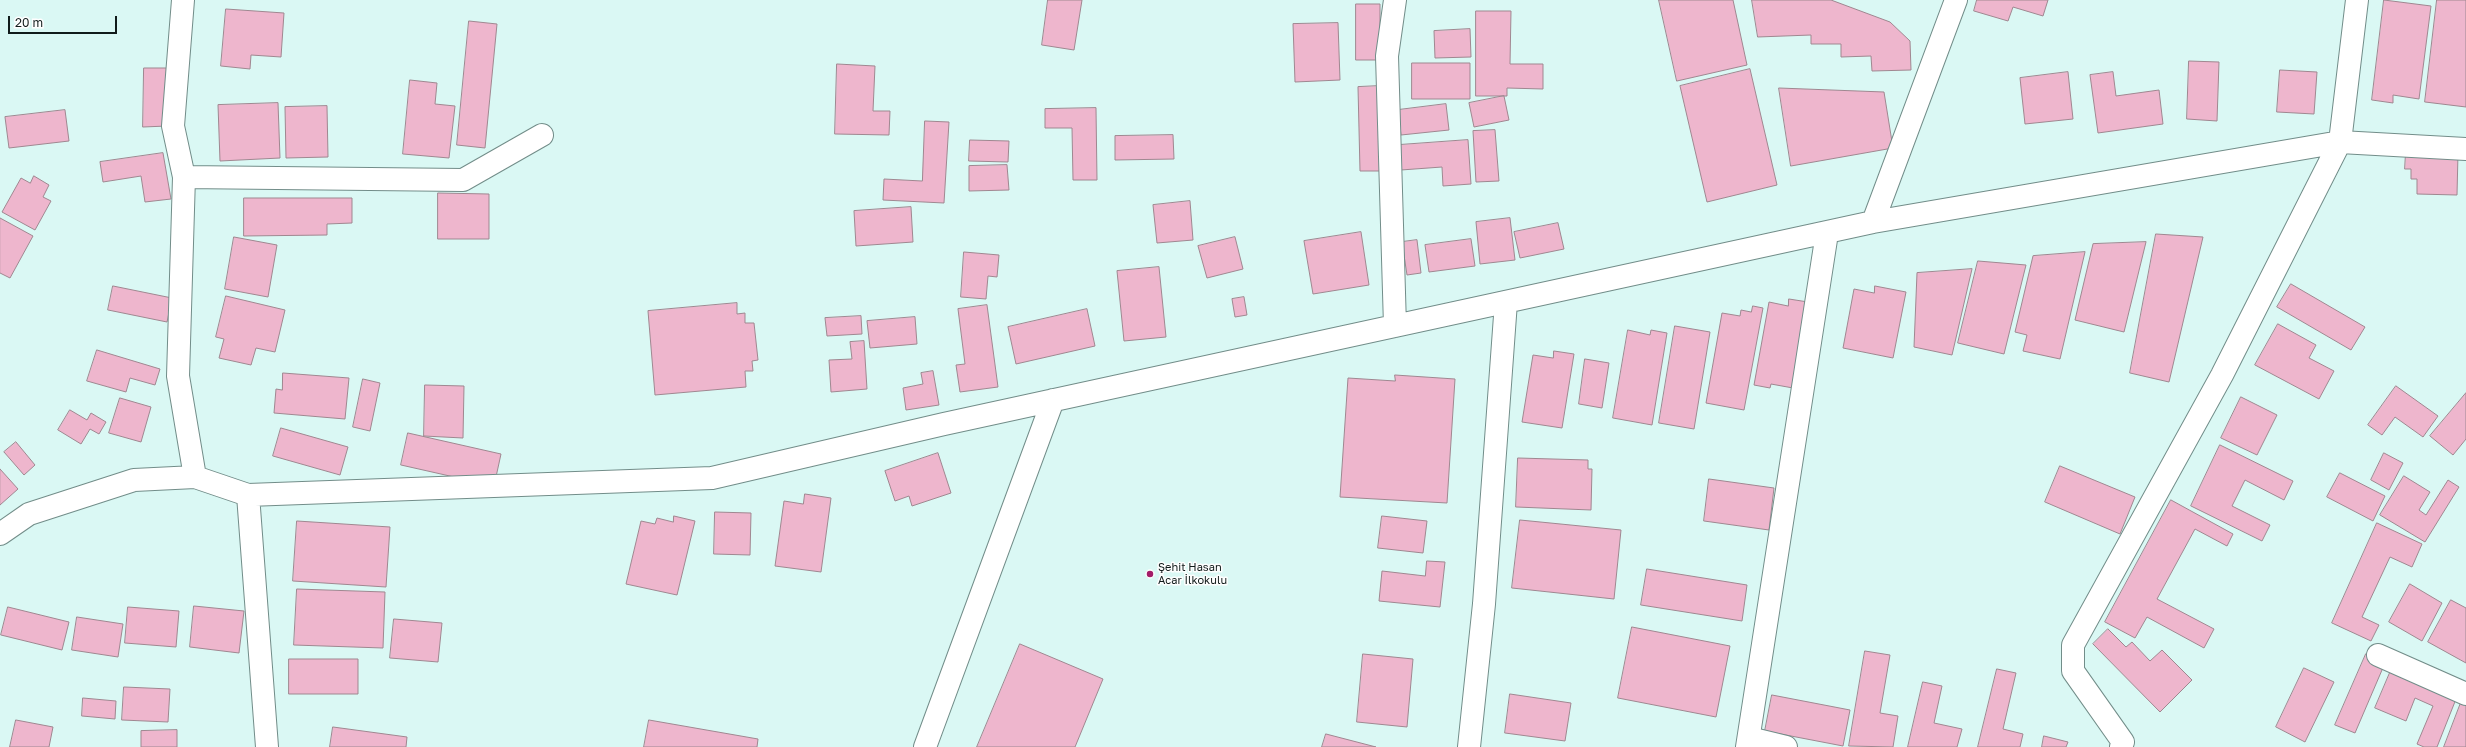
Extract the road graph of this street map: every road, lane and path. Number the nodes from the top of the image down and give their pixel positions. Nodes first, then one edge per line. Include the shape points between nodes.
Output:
1 (183, 0) edge
2 (1395, 0) edge
3 (1956, 0) edge
4 (2357, 0) edge
5 (542, 134) dead end
6 (2340, 142) junction
7 (2466, 149) edge
8 (184, 177) junction
9 (1873, 222) junction
10 (1827, 233) junction
11 (1506, 302) junction
12 (1395, 326) junction
13 (1053, 400) junction
14 (195, 477) junction
15 (248, 496) junction
16 (0, 534) edge
17 (2378, 655) dead end
18 (2466, 694) edge
19 (1748, 742) edge
20 (267, 747) edge
21 (925, 747) edge
22 (1469, 747) edge
23 (1786, 747) edge
24 (2121, 747) edge

1 - 8 street via 173,126
2 - 12 street via 1387,56
3 - 9 street
4 - 6 street
5 - 8 street via 463,180
6 - 7 street
6 - 9 street
6 - 24 street via 2222,375 2073,646 2073,671 2123,742
8 - 14 street via 178,376
9 - 10 street
10 - 11 street
10 - 19 street
11 - 12 street
11 - 22 street via 1484,604
12 - 13 street
13 - 15 street via 712,478
13 - 21 street
14 - 15 street
14 - 16 street via 134,480 29,514
15 - 20 street
17 - 18 street
19 - 23 street

